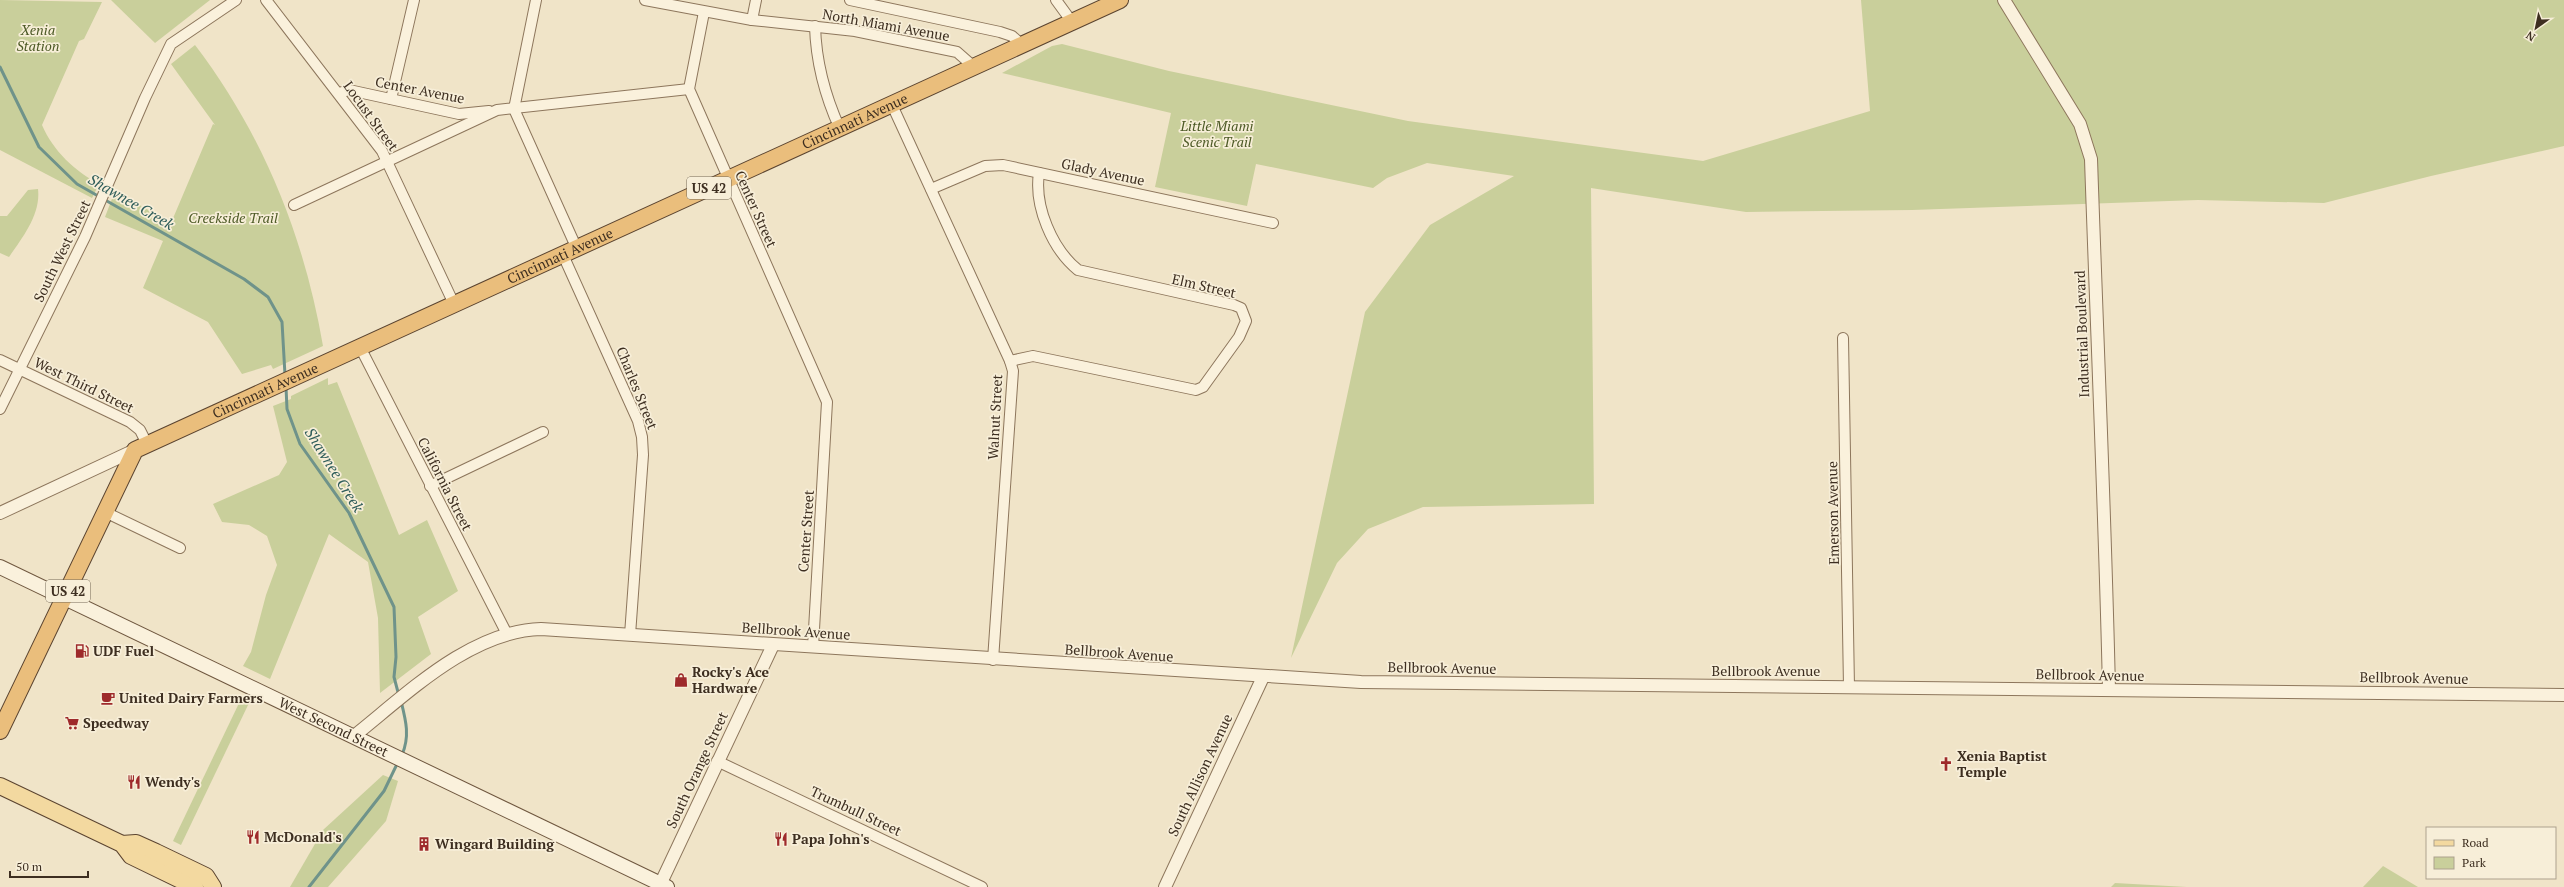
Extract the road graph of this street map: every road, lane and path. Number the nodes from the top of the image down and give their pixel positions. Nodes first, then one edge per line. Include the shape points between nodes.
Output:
1 (236, 0) edge
2 (266, 0) edge
3 (414, 0) edge
4 (536, 0) edge
5 (644, 0) edge
6 (756, 0) edge
7 (850, 0) edge
8 (1056, 0) edge
9 (1120, 0) edge
10 (2004, 0) edge
11 (704, 12) junction
12 (752, 20) junction
13 (1072, 22) junction
14 (815, 26) junction
15 (1022, 45) junction
16 (974, 67) junction
17 (689, 89) junction
18 (339, 93) junction
19 (391, 99) junction
20 (892, 105) junction
21 (514, 108) junction
22 (497, 110) junction
23 (840, 129) junction
24 (387, 161) junction
25 (1039, 173) junction
26 (729, 179) junction
27 (931, 189) junction
28 (294, 205) dead end
29 (1272, 223) dead end
30 (570, 252) junction
31 (454, 304) junction
32 (1843, 338) dead end
33 (360, 346) junction
34 (0, 360) edge
35 (1010, 361) junction
36 (19, 369) junction
37 (0, 409) edge
38 (543, 432) dead end
39 (141, 447) junction
40 (430, 486) junction
41 (105, 512) junction
42 (0, 513) edge
43 (180, 548) dead end
44 (0, 567) edge
45 (64, 597) junction
46 (507, 634) junction
47 (630, 635) junction
48 (773, 645) junction
49 (813, 647) junction
50 (993, 660) junction
51 (1263, 677) junction
52 (1849, 687) junction
53 (2109, 690) junction
54 (2564, 696) edge
55 (0, 731) edge
56 (354, 736) junction
57 (717, 761) junction
58 (0, 786) edge
59 (122, 844) junction
60 (662, 886) edge
61 (195, 887) edge
62 (213, 887) edge
63 (982, 887) edge
64 (1164, 887) edge

1 - 36 street, South West Street via 171,44 99,206
2 - 18 street, Locust Street
3 - 19 street
4 - 21 street
5 - 11 street, North Miami Avenue
6 - 12 street
7 - 15 street via 1000,32 1012,36
8 - 13 street
9 - 13 highway, Cincinnati Avenue / US 42
10 - 53 street, Industrial Boulevard via 2080,124 2091,159 2108,585
11 - 12 street, North Miami Avenue
11 - 17 street
12 - 14 street, North Miami Avenue
13 - 15 highway, Cincinnati Avenue / US 42
14 - 16 street, North Miami Avenue via 855,31 957,52
14 - 23 street via 822,79 830,108
15 - 16 highway, Cincinnati Avenue / US 42
16 - 20 highway, Cincinnati Avenue / US 42
17 - 21 street
17 - 26 street, Center Street
18 - 19 street, Center Avenue via 349,90
18 - 24 street, Locust Street
19 - 22 street, Center Avenue via 460,114
20 - 23 highway, Cincinnati Avenue / US 42
20 - 27 street, Walnut Street
21 - 22 street
21 - 30 street, Charles Street
22 - 24 street
23 - 26 highway, Cincinnati Avenue / US 42
24 - 28 street
24 - 31 street, Locust Street
25 - 27 street, Glady Avenue via 992,164
25 - 29 street, Glady Avenue
25 - 35 street, Elm Street via 1038,193 1046,221 1063,255 1078,270 1234,305 1241,308 1246,321 1233,346 1203,387 1196,390 1033,356
26 - 30 highway, Cincinnati Avenue / US 42
26 - 49 street, Center Street via 827,402
27 - 35 street, Walnut Street
30 - 31 highway, Cincinnati Avenue / US 42
30 - 47 street, Charles Street via 642,437 643,455
31 - 33 highway, Cincinnati Avenue / US 42
32 - 52 street, Emerson Avenue
33 - 39 highway, Cincinnati Avenue / US 42
33 - 40 street, California Street
34 - 36 street, West Third Street
35 - 50 street, Walnut Street via 1013,378
36 - 37 street, South West Street
36 - 39 street, West Third Street via 130,422 140,430
38 - 40 street
39 - 41 highway, US 42
39 - 42 street, Cincinnati Avenue
40 - 46 street, California Street
41 - 43 street
41 - 45 highway, US 42
44 - 45 main road, West Second Street
45 - 55 highway, US 42
45 - 56 main road, West Second Street
46 - 47 street, Bellbrook Avenue via 541,629
46 - 56 street, Bellbrook Avenue via 450,662
47 - 48 street, Bellbrook Avenue
48 - 49 street, Bellbrook Avenue
48 - 57 street, South Orange Street
49 - 50 street, Bellbrook Avenue
50 - 51 street, Bellbrook Avenue
51 - 52 street, Bellbrook Avenue via 1361,682
51 - 64 street, South Allison Avenue
52 - 53 street, Bellbrook Avenue
53 - 54 street, Bellbrook Avenue
56 - 60 main road, West Second Street
57 - 60 street, South Orange Street
57 - 63 street, Trumbull Street
58 - 59 main road
59 - 61 main road via 131,856
59 - 62 main road via 136,843 149,849 206,876

